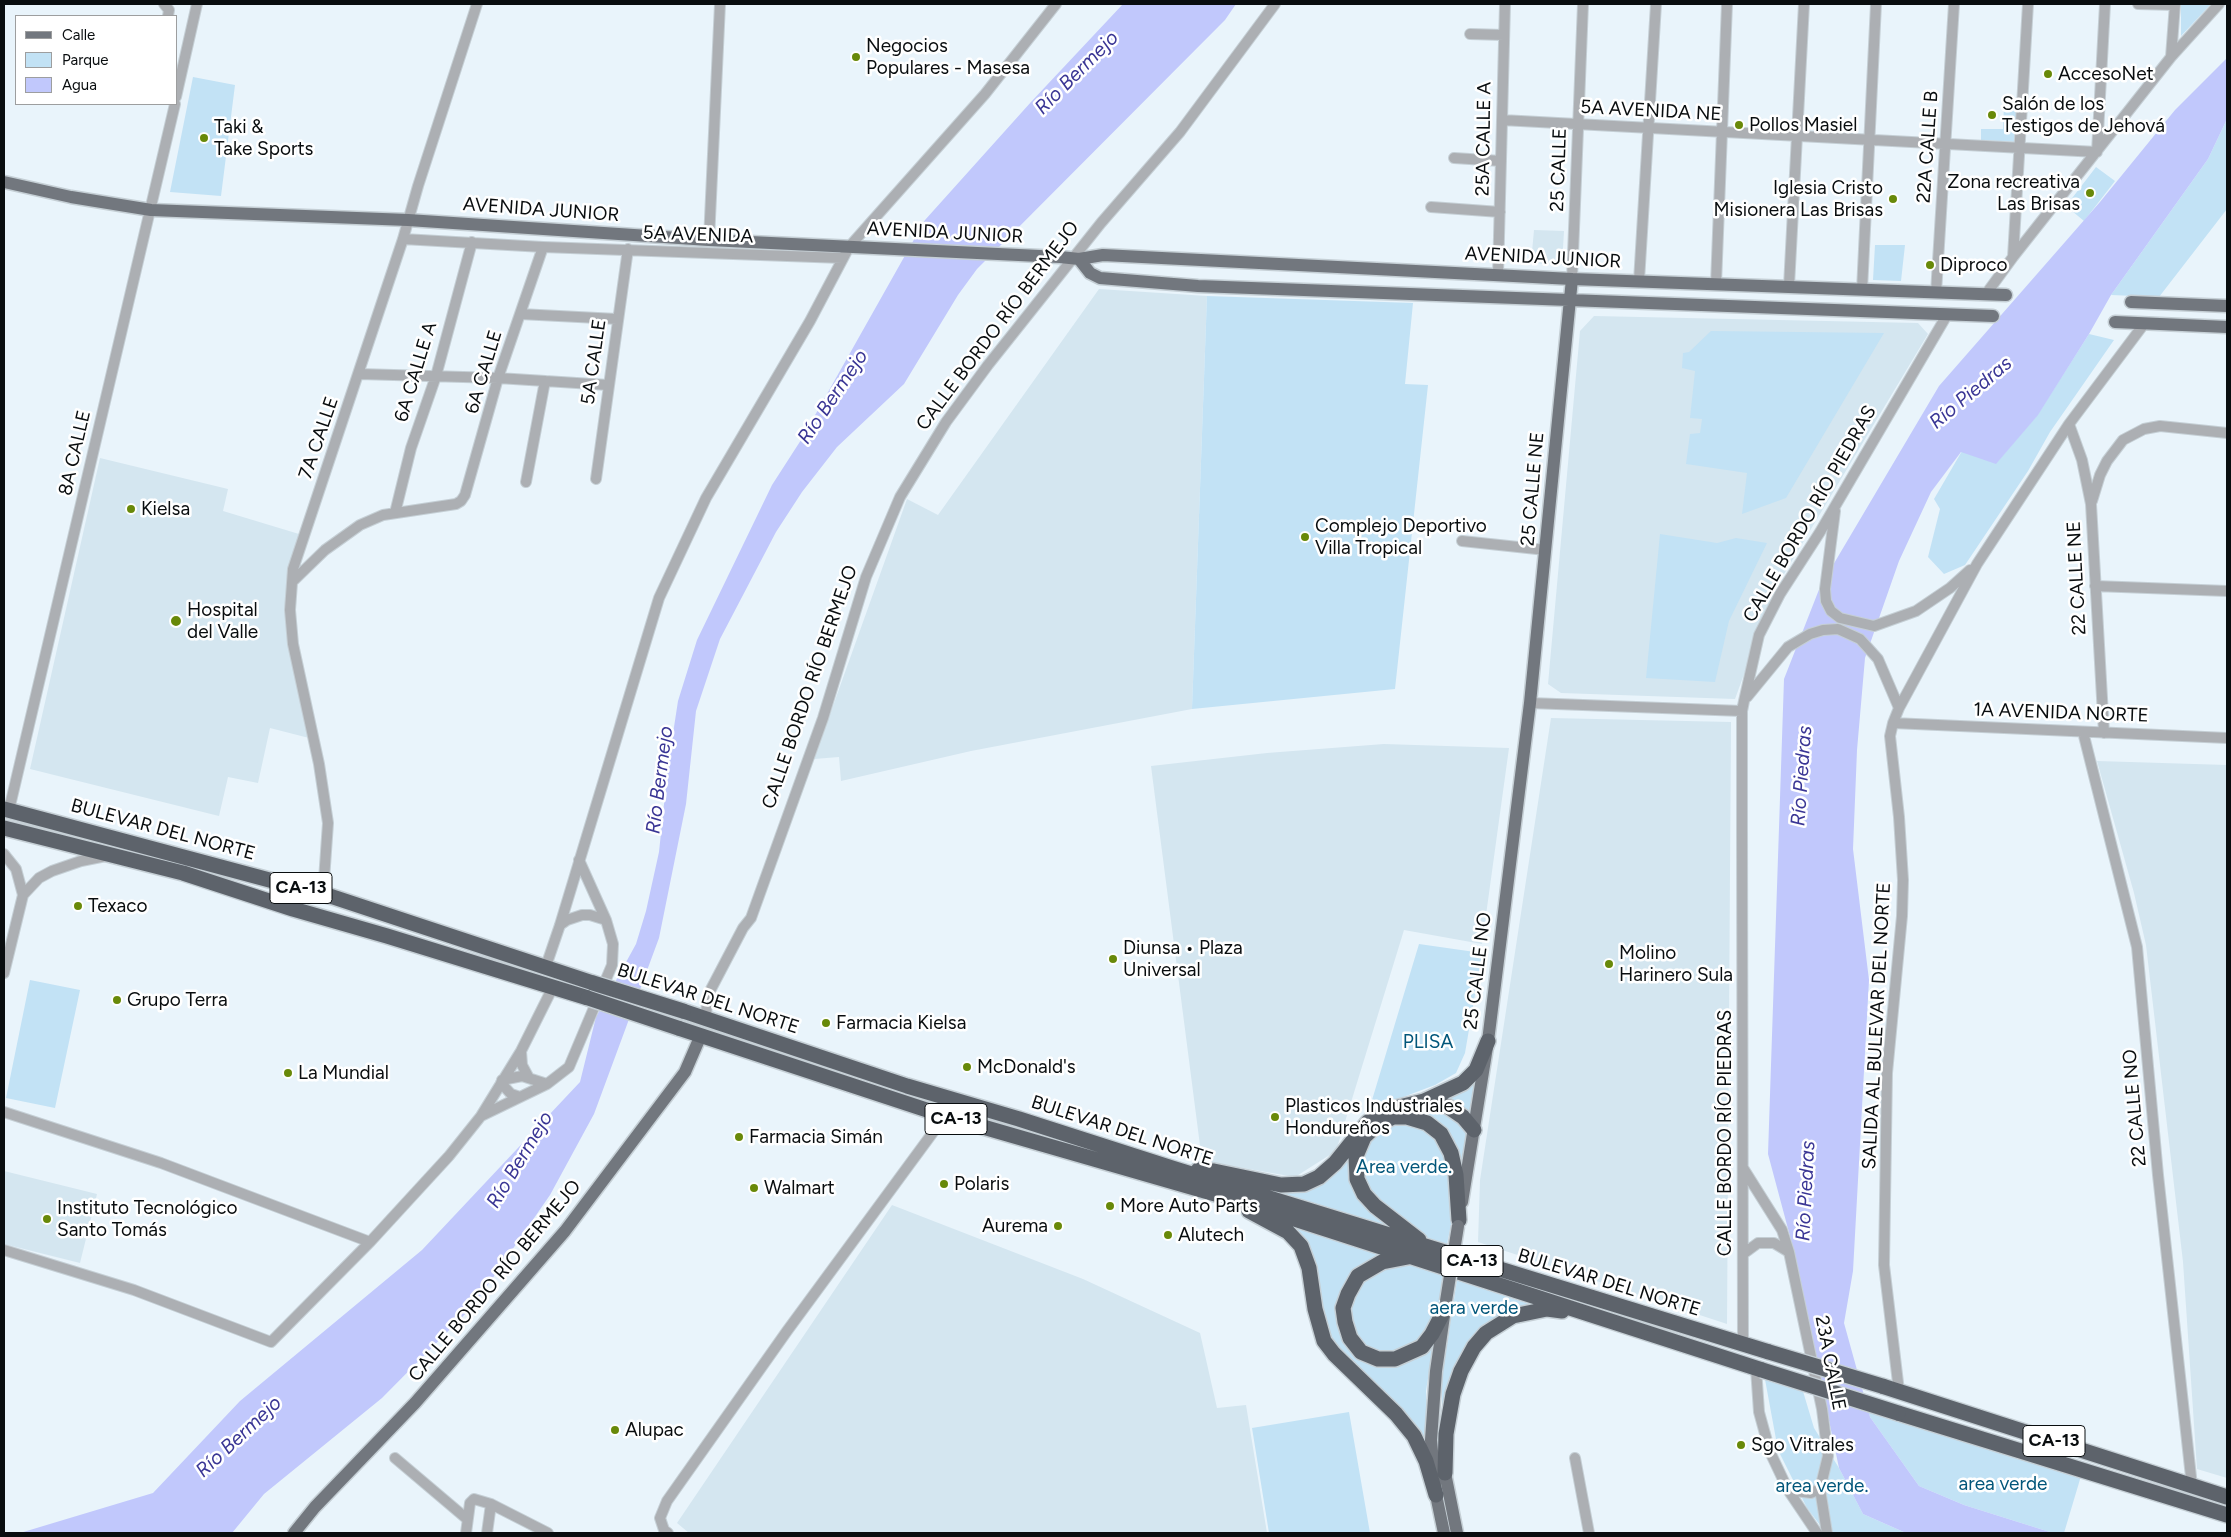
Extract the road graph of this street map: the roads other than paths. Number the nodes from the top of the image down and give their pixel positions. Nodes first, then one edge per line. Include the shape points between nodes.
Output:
1 (164, 4) edge
2 (197, 4) edge
3 (477, 4) edge
4 (720, 4) edge
5 (1056, 4) edge
6 (1275, 4) edge
7 (1505, 4) edge
8 (1584, 4) edge
9 (1656, 4) edge
10 (1727, 4) edge
11 (1804, 4) edge
12 (1876, 4) edge
13 (1954, 4) edge
14 (2028, 4) edge
15 (2105, 4) edge
16 (2138, 4) edge
17 (2175, 4) edge
18 (2219, 4) edge
19 (168, 15) edge
20 (1470, 34) dead end
21 (1504, 35) junction
22 (178, 47) edge
23 (187, 49) junction
24 (2171, 57) junction
25 (178, 88) edge
26 (175, 105) edge
27 (1502, 120) junction
28 (1578, 124) junction
29 (1648, 128) junction
30 (1722, 132) junction
31 (1797, 136) junction
32 (1869, 140) junction
33 (1946, 144) junction
34 (2019, 148) junction
35 (2097, 152) junction
36 (1454, 158) dead end
37 (1501, 162) junction
38 (4, 182) edge
39 (1431, 206) dead end
40 (151, 210) junction
41 (1500, 212) junction
42 (408, 220) junction
43 (403, 238) junction
44 (709, 240) junction
45 (472, 242) junction
46 (543, 247) junction
47 (628, 249) junction
48 (845, 253) junction
49 (2013, 257) junction
50 (1070, 258) junction
51 (1498, 275) junction
52 (1572, 279) junction
53 (1640, 281) junction
54 (1716, 284) junction
55 (1789, 286) junction
56 (1862, 290) junction
57 (1936, 293) junction
58 (1986, 294) junction
59 (2006, 295) dead end
60 (1570, 301) junction
61 (2131, 302) dead end
62 (2227, 306) edge
63 (520, 314) junction
64 (1947, 314) junction
65 (1993, 316) dead end
66 (617, 319) junction
67 (2114, 322) dead end
68 (2144, 324) junction
69 (2227, 327) edge
70 (359, 374) junction
71 (436, 376) junction
72 (498, 378) junction
73 (545, 381) junction
74 (608, 385) junction
75 (2069, 424) junction
76 (2227, 433) edge
77 (596, 479) dead end
78 (526, 482) dead end
79 (2091, 504) junction
80 (1835, 507) junction
81 (395, 513) junction
82 (1462, 541) dead end
83 (1546, 550) junction
84 (1977, 564) junction
85 (292, 582) junction
86 (2095, 586) junction
87 (2227, 590) edge
88 (1744, 701) junction
89 (1530, 703) junction
90 (1898, 708) junction
91 (1742, 711) junction
92 (1893, 723) junction
93 (2083, 732) junction
94 (2104, 733) junction
95 (2227, 738) edge
96 (6, 809) edge
97 (4, 828) edge
98 (4, 854) edge
99 (110, 855) junction
100 (579, 860) junction
101 (323, 894) junction
102 (23, 895) junction
103 (606, 920) junction
104 (560, 925) junction
105 (546, 966) junction
106 (4, 973) edge
107 (553, 988) junction
108 (706, 1018) junction
109 (701, 1035) junction
110 (1488, 1041) junction
111 (521, 1051) junction
112 (529, 1078) junction
113 (502, 1081) junction
114 (547, 1084) junction
115 (520, 1097) junction
116 (1424, 1101) junction
117 (4, 1112) edge
118 (481, 1116) junction
119 (945, 1116) junction
120 (1474, 1130) junction
121 (1743, 1168) junction
122 (1175, 1169) junction
123 (1236, 1200) junction
124 (1458, 1223) junction
125 (370, 1242) junction
126 (1431, 1248) junction
127 (4, 1250) edge
128 (1789, 1252) junction
129 (1743, 1254) junction
130 (1412, 1257) junction
131 (1446, 1305) junction
132 (1585, 1313) junction
133 (1743, 1345) junction
134 (1759, 1369) junction
135 (1899, 1391) junction
136 (1433, 1422) junction
137 (396, 1458) dead end
138 (1575, 1458) dead end
139 (1445, 1473) junction
140 (2192, 1486) junction
141 (1820, 1489) junction
142 (1788, 1490) junction
143 (1436, 1494) junction
144 (2227, 1497) edge
145 (490, 1504) junction
146 (2227, 1515) edge
147 (467, 1519) junction
148 (294, 1533) edge
149 (466, 1533) edge
150 (486, 1533) edge
151 (548, 1533) edge
152 (668, 1533) edge
153 (1444, 1533) edge
154 (1457, 1533) edge
155 (1589, 1533) edge
156 (1817, 1533) edge
157 (1828, 1533) edge

1 - 19 street via 169,10
2 - 23 street
3 - 42 street, 7A CALLE
4 - 44 street
5 - 48 street via 985,94
6 - 50 street, CALLE BORDO RÍO BERMEJO via 1186,125
7 - 21 street, 25A CALLE A
8 - 28 street, 25 CALLE
9 - 29 street
10 - 30 street
11 - 31 street
12 - 32 street
13 - 33 street, 22A CALLE B
14 - 34 street
15 - 35 street
16 - 17 street
17 - 24 street
18 - 24 street
20 - 21 street
21 - 27 street, 25A CALLE A
22 - 23 street
23 - 25 street
24 - 35 street
26 - 40 street, 8A CALLE
27 - 28 street, 5A AVENIDA NE
27 - 37 street, 25A CALLE A
28 - 29 street, 5A AVENIDA NE
28 - 52 street, 25 CALLE
29 - 30 street, 5A AVENIDA NE
29 - 53 street
30 - 31 street, 5A AVENIDA NE
30 - 54 street
31 - 32 street, 5A AVENIDA NE
31 - 55 street
32 - 33 street, 5A AVENIDA NE
32 - 56 street
33 - 34 street, 5A AVENIDA NE
33 - 57 street, 22A CALLE B
34 - 35 street, 5A AVENIDA NE
34 - 49 street
35 - 49 street
36 - 37 street
37 - 41 street, 25A CALLE A
38 - 40 main road, AVENIDA JUNIOR
39 - 41 street
40 - 42 main road, AVENIDA JUNIOR
40 - 96 street, 8A CALLE
41 - 51 street, 25A CALLE A
42 - 43 street, 7A CALLE
42 - 44 main road, AVENIDA JUNIOR
43 - 45 street, 5A AVENIDA
43 - 70 street, 7A CALLE
44 - 48 main road, AVENIDA JUNIOR
45 - 46 street, 5A AVENIDA
45 - 71 street, 6A CALLE A
46 - 47 street, 5A AVENIDA
46 - 63 street, 6A CALLE
47 - 48 street, 5A AVENIDA
47 - 66 street, 5A CALLE
48 - 50 main road, AVENIDA JUNIOR via 866,248
48 - 100 street via 810,321 706,498 659,598
49 - 58 street
50 - 51 main road, AVENIDA JUNIOR via 1103,255
50 - 60 main road via 1090,273 1111,280
50 - 108 street, CALLE BORDO RÍO BERMEJO via 946,422 900,497 866,577 823,718 751,918 742,928 710,991
51 - 52 main road, AVENIDA JUNIOR
52 - 53 main road, AVENIDA JUNIOR
52 - 60 main road, 25 CALLE NE
53 - 54 main road, AVENIDA JUNIOR
54 - 55 main road, AVENIDA JUNIOR
55 - 56 main road, AVENIDA JUNIOR
56 - 57 main road, AVENIDA JUNIOR
57 - 58 main road, AVENIDA JUNIOR
58 - 59 main road, AVENIDA JUNIOR
60 - 64 main road
60 - 83 main road, 25 CALLE NE
61 - 62 main road
63 - 66 street
63 - 72 street, 6A CALLE
64 - 65 main road
64 - 80 street, CALLE BORDO RÍO PIEDRAS
66 - 74 street, 5A CALLE
67 - 68 main road
68 - 69 main road
68 - 75 street
70 - 71 street
70 - 85 street, 7A CALLE via 293,569
71 - 72 street
71 - 81 street, 6A CALLE A via 411,448
72 - 73 street
72 - 81 street, 6A CALLE via 465,495 456,504
73 - 74 street
73 - 78 street
74 - 77 street, 5A CALLE
75 - 79 street, 22 CALLE NE via 2082,460
75 - 84 street
76 - 79 street via 2160,426 2144,429 2123,440 2100,475
79 - 86 street, 22 CALLE NE
80 - 84 street via 1826,572 1826,602 1840,618 1874,626 1916,611 1950,588
80 - 88 street, CALLE BORDO RÍO PIEDRAS via 1780,594 1759,635
81 - 85 street via 360,525 325,550
82 - 83 street
83 - 89 main road, 25 CALLE NE
84 - 90 street
85 - 101 street, 7A CALLE via 293,644 328,823
86 - 87 street
86 - 94 street, 22 CALLE NE
88 - 90 street via 1788,647 1810,634 1838,629 1860,639 1878,659
88 - 91 street, CALLE BORDO RÍO PIEDRAS
89 - 91 street
89 - 110 main road, 25 CALLE NO
90 - 92 street
91 - 121 street, CALLE BORDO RÍO PIEDRAS
92 - 93 street, 1A AVENIDA NORTE
92 - 135 street, SALIDA AL BULEVAR DEL NORTE via 1890,736 1903,880 1887,1073 1884,1265
93 - 94 street, 1A AVENIDA NORTE
93 - 140 street, 22 CALLE NO via 2137,948
94 - 95 street, 1A AVENIDA NORTE
96 - 101 highway, BULEVAR DEL NORTE / CA-13
97 - 99 highway, BULEVAR DEL NORTE / CA-13
98 - 102 street via 16,869
99 - 102 street via 52,871 39,878
99 - 107 highway, BULEVAR DEL NORTE / CA-13 via 183,873
100 - 103 street
100 - 104 street
101 - 105 highway, BULEVAR DEL NORTE / CA-13
102 - 106 street
103 - 104 street via 582,915
103 - 114 street via 612,944 612,965 569,1067
104 - 105 street
105 - 108 highway, BULEVAR DEL NORTE / CA-13, bridge
107 - 109 highway, BULEVAR DEL NORTE / CA-13, bridge
107 - 111 street
108 - 122 highway, BULEVAR DEL NORTE / CA-13 via 906,1086
109 - 119 highway, BULEVAR DEL NORTE / CA-13
109 - 148 main road, CALLE BORDO RÍO BERMEJO via 685,1072 565,1232 428,1390
110 - 116 highway via 1476,1070 1463,1083
110 - 120 main road, 25 CALLE NO
111 - 112 street via 522,1065
111 - 113 street
112 - 113 street via 515,1076
112 - 114 street
113 - 115 street via 511,1094
113 - 118 street
114 - 115 street
115 - 118 street
116 - 120 highway via 1447,1106
116 - 122 highway via 1395,1108 1368,1122 1335,1163 1304,1184 1281,1185 1214,1171
117 - 125 street via 161,1163
118 - 125 street
119 - 123 highway, BULEVAR DEL NORTE / CA-13
119 - 152 street via 667,1501 660,1518
120 - 124 main road, 25 CALLE NO
121 - 128 street, 23A CALLE via 1782,1230
121 - 129 street, CALLE BORDO RÍO PIEDRAS
122 - 126 highway, BULEVAR DEL NORTE / CA-13
123 - 130 highway, BULEVAR DEL NORTE / CA-13
123 - 143 highway via 1257,1216 1288,1232 1301,1246 1309,1268 1324,1341 1414,1436
124 - 126 highway via 1456,1175 1451,1153 1441,1134 1427,1124 1407,1117 1393,1117 1377,1125 1364,1138 1356,1156 1358,1179 1364,1194 1391,1220
124 - 131 main road, 25 CALLE NO, bridge
125 - 127 street via 271,1342 134,1290
126 - 133 highway, BULEVAR DEL NORTE / CA-13
128 - 129 street via 1774,1243 1758,1243
128 - 141 street, 23A CALLE via 1824,1419 1828,1456
129 - 133 street, CALLE BORDO RÍO PIEDRAS
130 - 131 highway via 1382,1262 1358,1276 1343,1308 1350,1338 1361,1352 1395,1359 1422,1347
130 - 132 highway, BULEVAR DEL NORTE / CA-13
131 - 136 main road, 25 CALLE NO via 1436,1371
132 - 134 highway, BULEVAR DEL NORTE / CA-13
132 - 139 highway via 1547,1309 1528,1311 1513,1316 1486,1333 1461,1371 1453,1394 1446,1434
133 - 135 highway, BULEVAR DEL NORTE / CA-13, bridge
134 - 142 street via 1759,1412 1770,1452
134 - 146 highway, BULEVAR DEL NORTE / CA-13, bridge
135 - 140 highway, BULEVAR DEL NORTE / CA-13
136 - 139 main road
136 - 143 main road, 25 CALLE NO via 1431,1440
137 - 147 street
138 - 155 street
139 - 154 main road
140 - 144 highway, BULEVAR DEL NORTE / CA-13
141 - 142 street via 1811,1493
141 - 157 street, 23A CALLE
142 - 156 street
143 - 153 main road, 25 CALLE NO
145 - 147 street via 474,1499 470,1502
145 - 150 street
145 - 151 street
147 - 149 street

